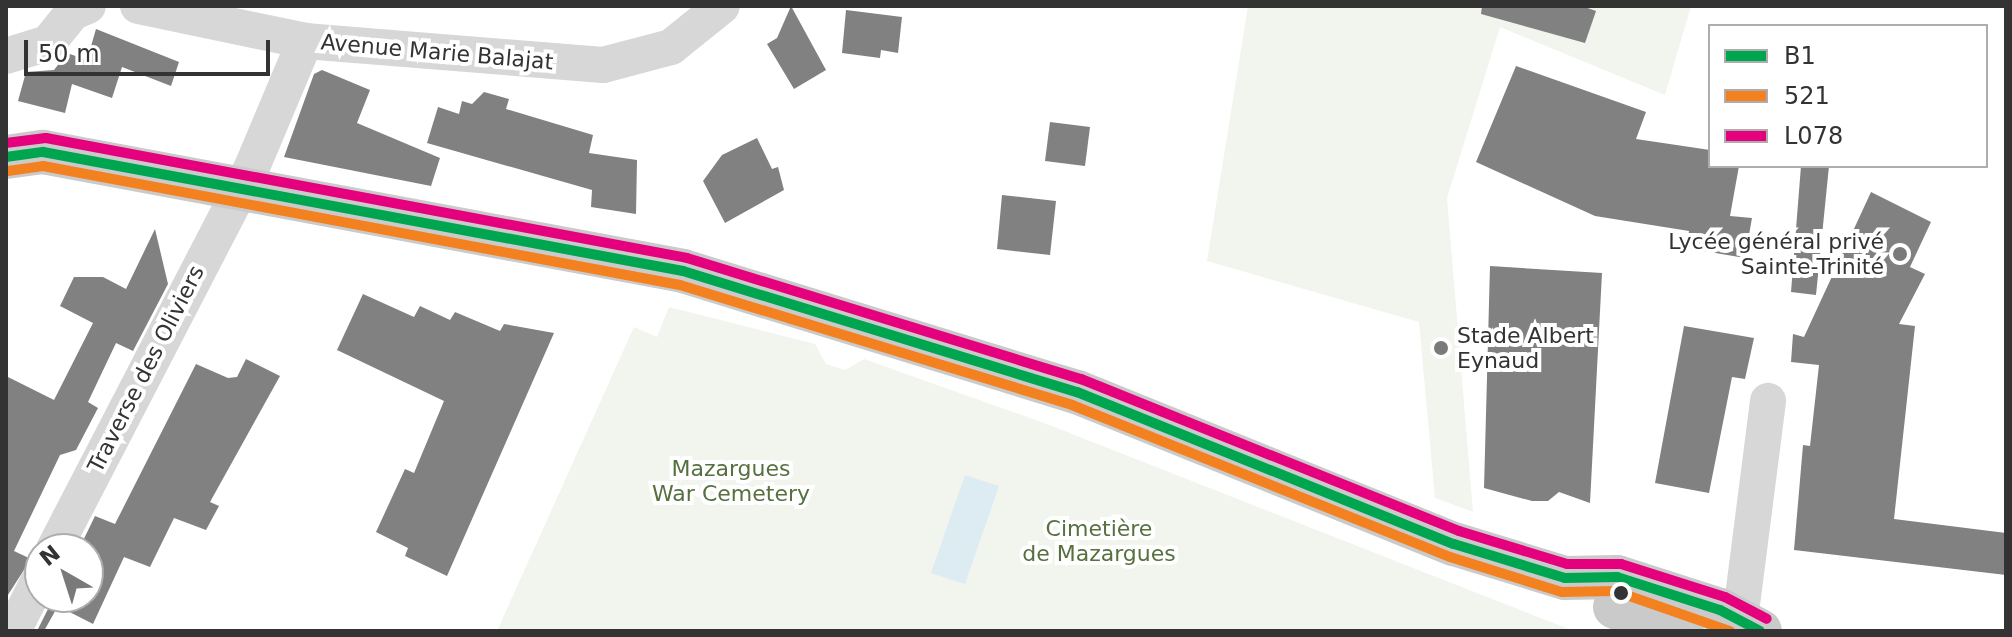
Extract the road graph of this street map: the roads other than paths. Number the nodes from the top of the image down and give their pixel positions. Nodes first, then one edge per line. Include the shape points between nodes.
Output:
1 (88, 6) edge
2 (138, 6) edge
3 (722, 6) edge
4 (305, 41) junction
5 (6, 56) edge
6 (6, 129) edge
7 (24, 154) edge
8 (238, 190) junction
9 (1768, 401) dead end
10 (62, 533) edge
11 (1565, 578) junction
12 (24, 609) edge
13 (1750, 626) edge
14 (13, 631) edge
15 (1682, 631) edge

1 - 5 street via 73,12 48,43
2 - 4 street, Avenue Marie Balajat
3 - 4 street, Avenue Marie Balajat via 671,47 603,65
4 - 8 street, Traverse des Oliviers
6 - 7 main road
7 - 8 main road
8 - 10 street, Traverse des Oliviers
8 - 11 main road via 698,276 1077,392 1454,544
9 - 13 street
11 - 13 main road via 1617,577
11 - 15 main road via 1601,602
12 - 14 street

